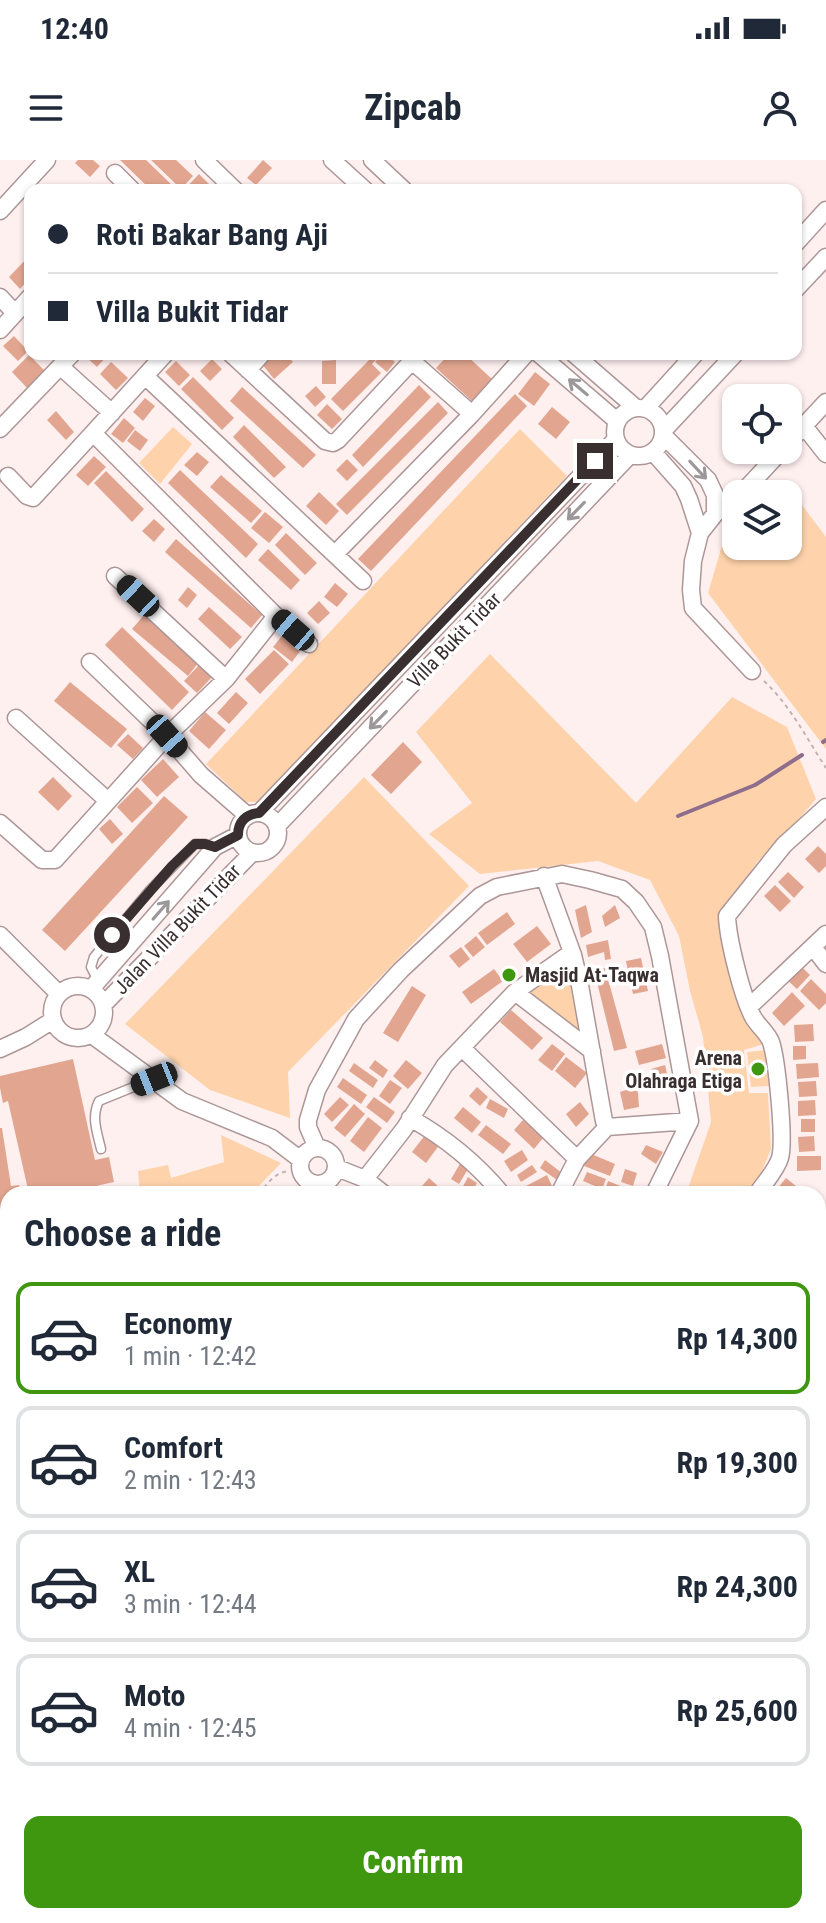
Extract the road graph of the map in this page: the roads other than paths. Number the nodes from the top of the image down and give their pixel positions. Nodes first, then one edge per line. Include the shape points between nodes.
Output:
1 (47, 160) edge
2 (204, 160) edge
3 (332, 160) edge
4 (372, 160) edge
5 (115, 173) dead end
6 (25, 184) edge
7 (125, 184) edge
8 (226, 184) edge
9 (358, 184) edge
10 (398, 184) edge
11 (24, 185) edge
12 (826, 210) edge
13 (0, 211) edge
14 (802, 236) edge
15 (826, 257) edge
16 (802, 283) edge
17 (0, 297) edge
18 (24, 303) edge
19 (15, 313) junction
20 (0, 330) edge
21 (66, 360) edge
22 (160, 360) edge
23 (237, 360) edge
24 (257, 360) edge
25 (407, 360) edge
26 (411, 360) edge
27 (521, 360) edge
28 (546, 360) edge
29 (581, 360) edge
30 (689, 360) edge
31 (730, 360) edge
32 (248, 370) junction
33 (145, 376) junction
34 (826, 402) edge
35 (641, 408) junction
36 (112, 413) junction
37 (472, 414) junction
38 (617, 421) junction
39 (804, 426) joint
40 (0, 429) edge
41 (93, 433) junction
42 (663, 433) junction
43 (616, 439) junction
44 (653, 452) junction
45 (826, 454) edge
46 (630, 455) junction
47 (769, 464) edge
48 (8, 476) dead end
49 (754, 480) edge
50 (722, 509) edge
51 (715, 514) junction
52 (697, 526) junction
53 (335, 554) junction
54 (115, 576) dead end
55 (363, 581) dead end
56 (276, 616) junction
57 (309, 644) dead end
58 (90, 662) dead end
59 (752, 671) road end
60 (226, 679) junction
61 (16, 718) dead end
62 (167, 736) junction
63 (108, 801) junction
64 (826, 807) edge
65 (254, 814) junction
66 (0, 823) edge
67 (277, 826) junction
68 (238, 835) junction
69 (252, 853) junction
70 (544, 876) junction
71 (826, 934) edge
72 (0, 935) edge
73 (813, 947) junction
74 (573, 955) junction
75 (826, 964) edge
76 (94, 985) junction
77 (515, 992) junction
78 (59, 994) junction
79 (103, 1005) junction
80 (749, 1007) junction
81 (53, 1020) junction
82 (92, 1035) junction
83 (462, 1048) junction
84 (0, 1049) edge
85 (592, 1051) junction
86 (154, 1079) junction
87 (410, 1118) junction
88 (690, 1121) junction
89 (607, 1127) junction
90 (317, 1148) junction
91 (101, 1149) dead end
92 (577, 1159) junction
93 (298, 1167) junction
94 (337, 1168) junction
95 (365, 1179) junction
96 (374, 1186) edge
97 (495, 1186) edge
98 (563, 1186) edge
99 (658, 1186) edge
100 (762, 1186) edge

1 - 6 street
2 - 8 street
3 - 9 street
4 - 10 street
5 - 7 street
11 - 13 street
12 - 14 street
15 - 16 street
17 - 19 street
18 - 19 street
19 - 20 street
21 - 36 street
21 - 40 street
22 - 33 street
23 - 32 street
24 - 32 street
25 - 32 street via 333,443
26 - 37 street
27 - 37 street
38 -> 28 street
29 - 35 street
30 - 35 street
31 - 42 street
33 - 36 street
33 - 53 street
34 - 39 street
35 - 38 street via 625,412
35 - 42 street via 659,418
36 - 41 street
37 - 53 street
38 - 43 street
39 - 45 street
41 - 48 street via 33,498
41 - 56 street
42 - 44 street
42 -> 51 street via 708,480
43 - 46 street
43 - 65 street, Villa Bukit Tidar
44 - 46 street
44 - 52 street via 683,486
46 -> 67 street, Villa Bukit Tidar
47 - 49 street
50 - 51 street
51 - 52 street
52 - 59 street via 693,608
53 - 55 street
54 - 60 street
56 - 57 street
56 - 60 street
58 - 62 street
60 - 62 street
61 - 63 street
62 - 63 street
62 - 65 street via 201,775
63 - 66 street via 55,860 42,860
64 - 80 street via 784,845 727,916
65 - 67 street via 270,816
65 - 68 street via 240,824
67 - 69 street via 278,839 270,850
68 - 69 street
76 -> 68 street, Jalan Villa Bukit Tidar via 215,847
69 - 79 street, Jalan Villa Bukit Tidar
70 - 74 street
70 - 88 street via 562,874 622,889 653,927
70 - 90 street via 480,896 356,1019 317,1090 308,1127
71 - 73 street
72 - 78 street
73 - 75 street
73 - 80 street
74 - 77 street
74 - 85 street
76 - 78 street
76 - 79 street
77 - 83 street
77 - 85 street
78 - 81 street
79 - 82 street via 102,1023
80 - 100 street via 770,1040 776,1064 782,1146
81 - 82 street via 68,1036
81 - 84 street
82 - 86 street
83 - 87 street
83 - 92 street
85 - 89 street
86 - 91 lane via 99,1101 94,1122
86 - 93 street via 182,1101 278,1141
87 - 95 street
87 - 97 street
88 - 89 street
88 - 99 street
89 - 92 street
90 - 93 street via 307,1151
90 - 94 street via 334,1155
92 - 98 street
93 - 94 street via 317,1185 328,1182
94 - 95 street
95 - 96 street

